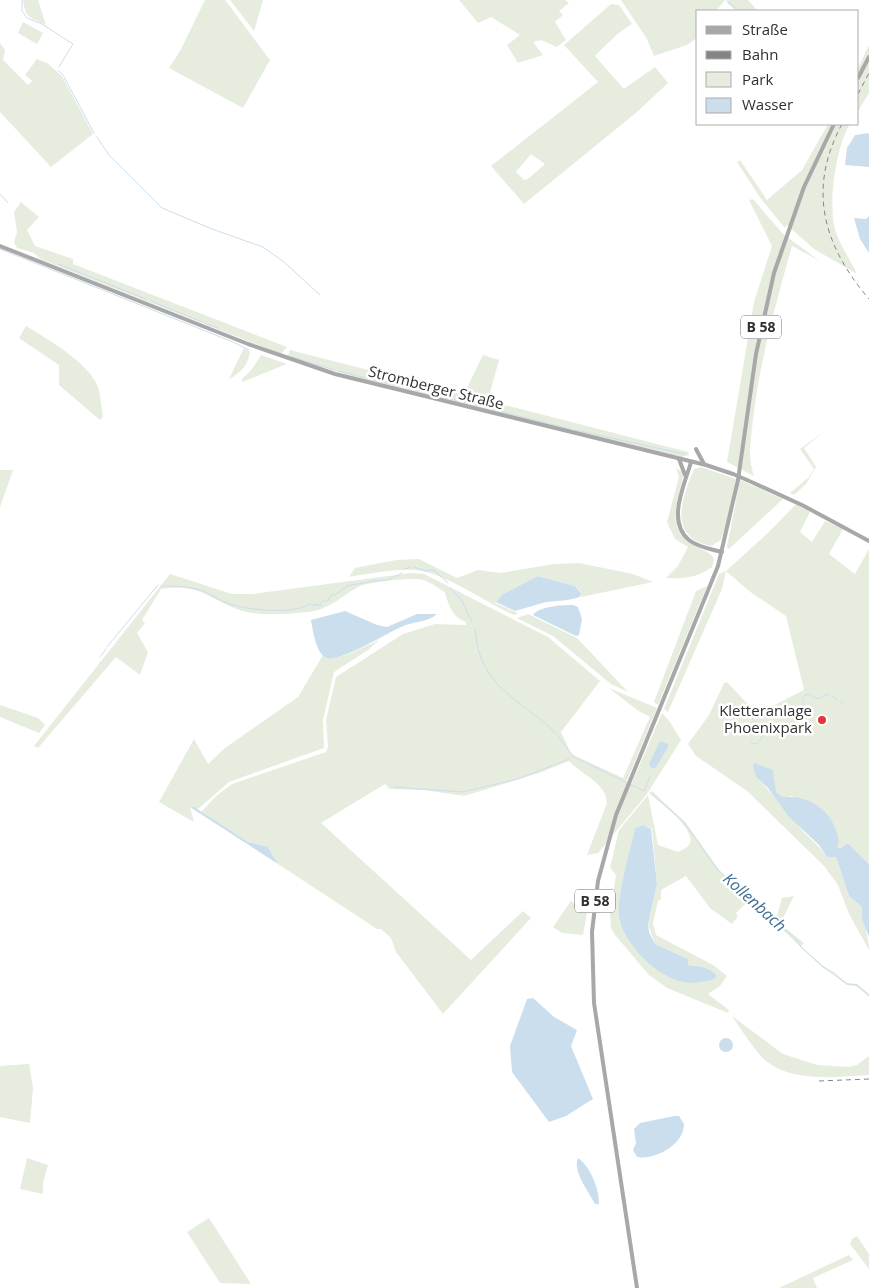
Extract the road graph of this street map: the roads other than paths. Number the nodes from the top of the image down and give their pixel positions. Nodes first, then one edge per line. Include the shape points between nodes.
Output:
1 (869, 57) edge
2 (859, 76) edge
3 (834, 125) edge
4 (0, 246) edge
5 (696, 449) dead end
6 (679, 459) junction
7 (691, 462) junction
8 (706, 465) junction
9 (686, 479) junction
10 (869, 541) edge
11 (722, 552) junction
12 (638, 1288) edge

1 - 2 main road
3 - 11 main road, B 58 via 792,220 774,273 758,346 738,480
4 - 6 main road, Stromberger Straße via 325,371
5 - 8 main road
6 - 7 main road, Stromberger Straße
6 - 9 main road
7 - 8 main road, Stromberger Straße
7 - 9 main road
8 - 10 main road, Stromberger Straße, bridge via 797,502
9 - 11 main road via 678,509 681,530 689,540
11 - 12 main road, B 58 via 626,788 604,854 592,932 594,1004

